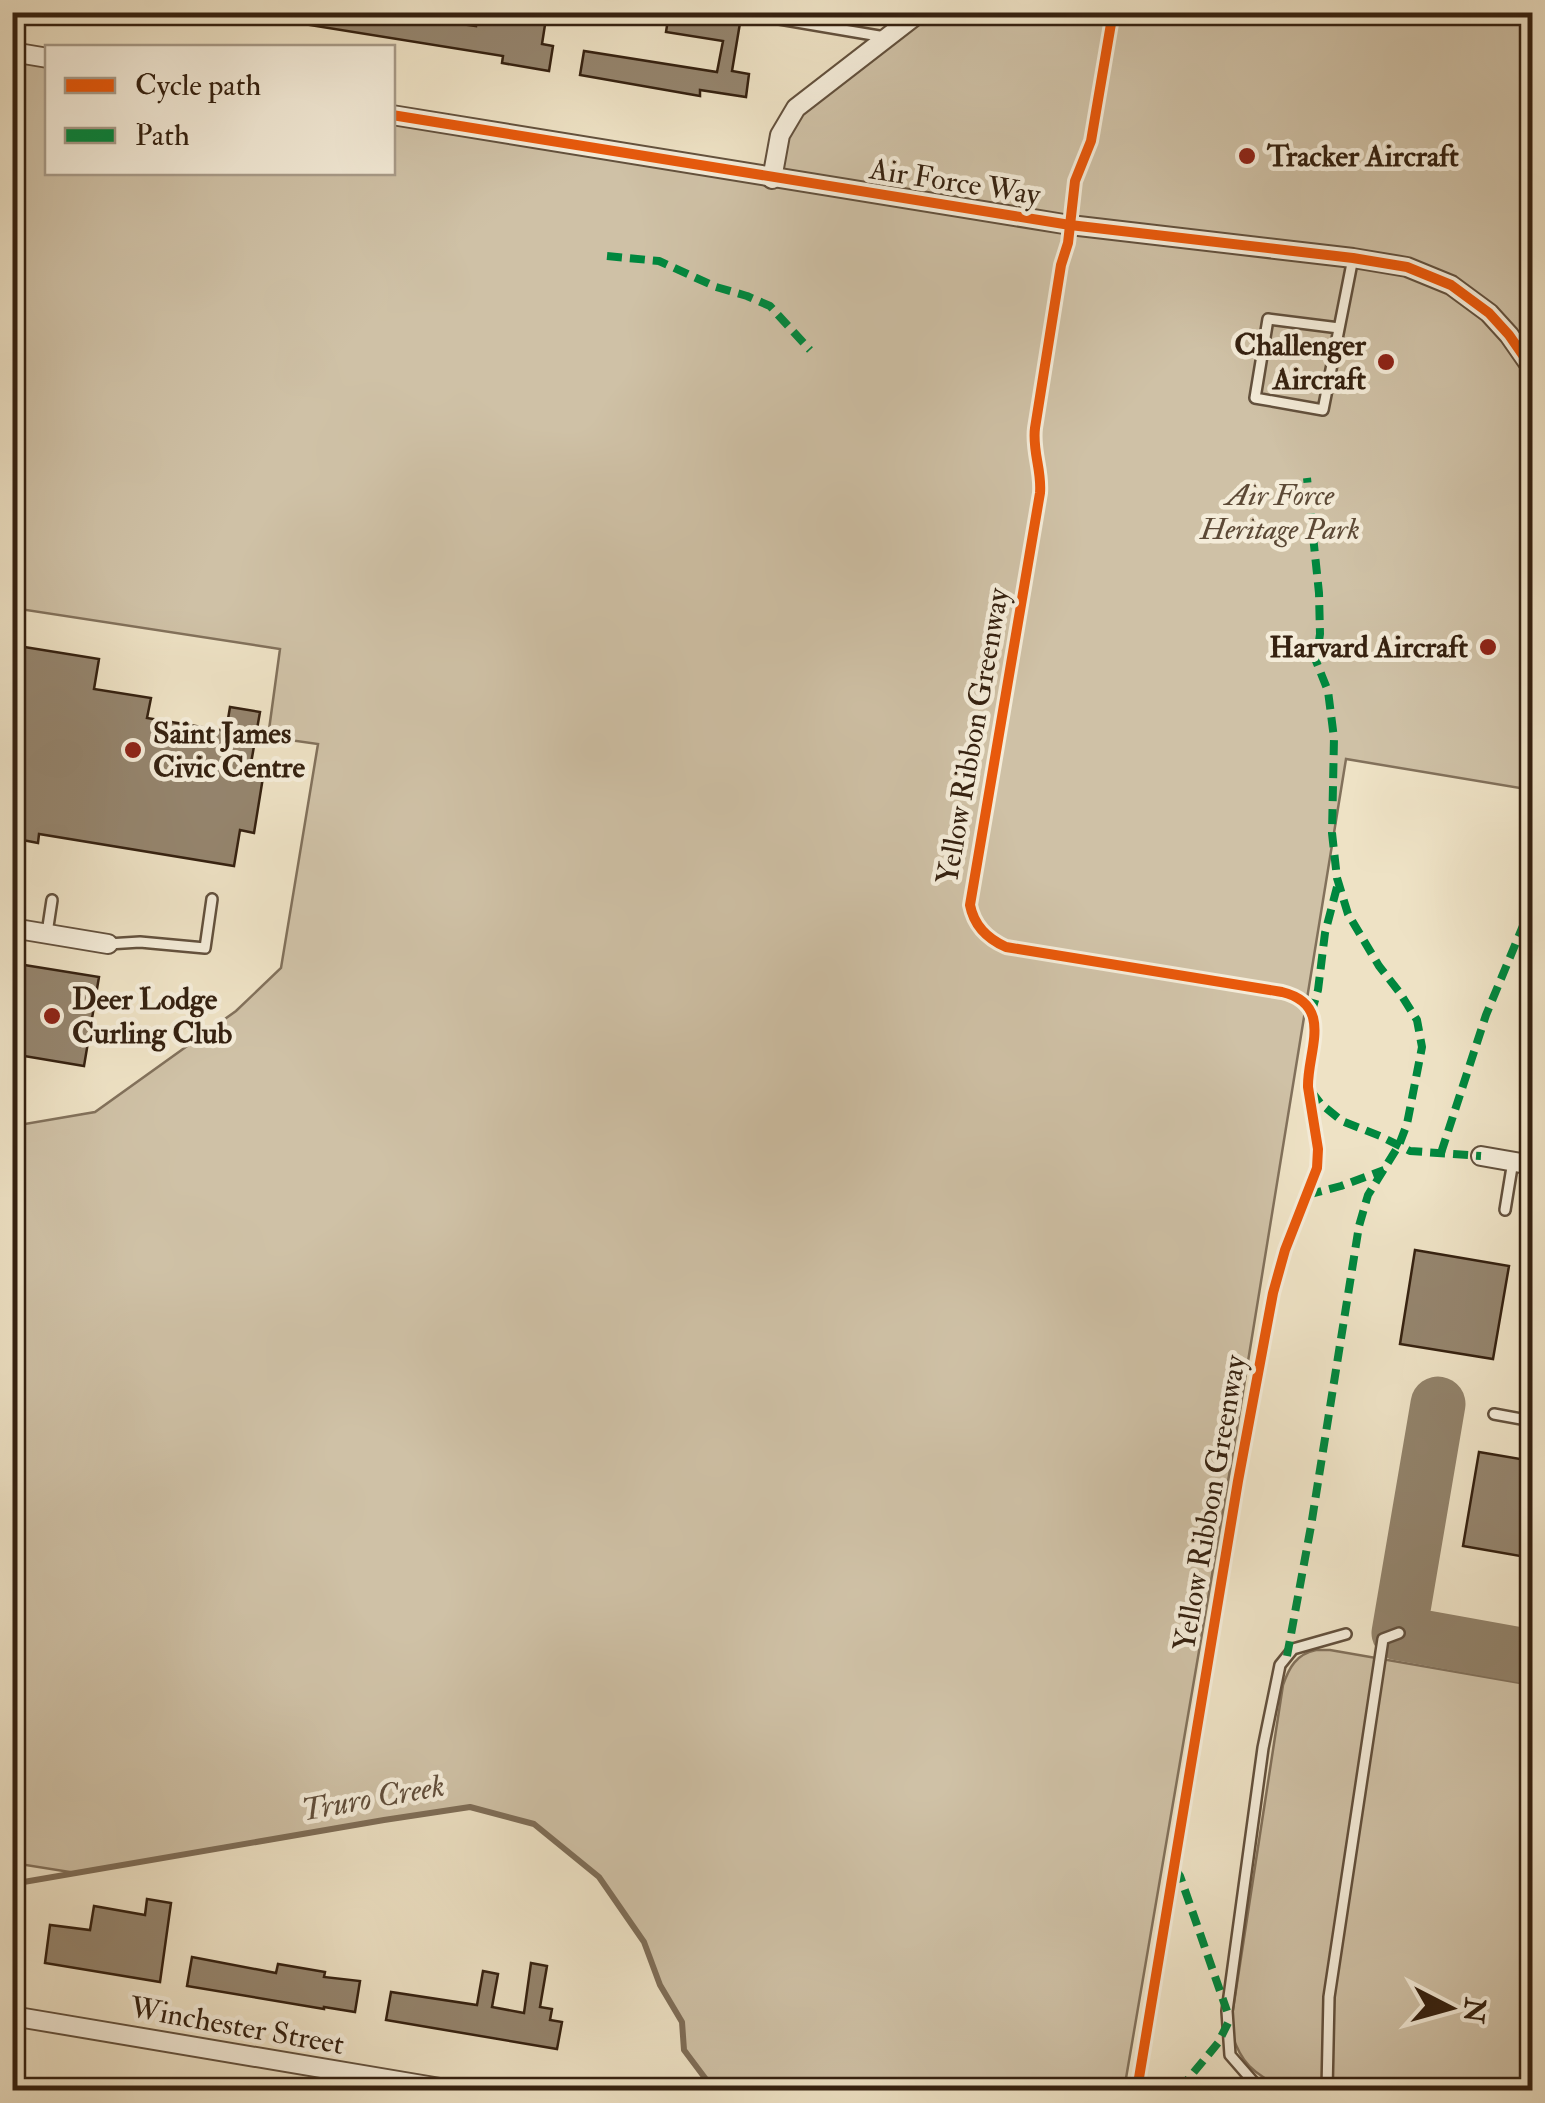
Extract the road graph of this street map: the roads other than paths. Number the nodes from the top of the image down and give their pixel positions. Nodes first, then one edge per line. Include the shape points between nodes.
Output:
1 (738, 12) edge
2 (920, 12) edge
3 (888, 38) junction
4 (12, 52) edge
5 (45, 58) edge
6 (395, 115) edge
7 (772, 178) junction
8 (1353, 258) junction
9 (1339, 328) junction
10 (1510, 335) junction
11 (1532, 350) edge
12 (1532, 368) edge
13 (212, 899) dead end
14 (52, 900) dead end
15 (12, 928) edge
16 (47, 933) junction
17 (108, 944) joint
18 (1482, 1156) dead end
19 (1527, 1162) edge
20 (1506, 1210) dead end
21 (1494, 1414) dead end
22 (1532, 1421) edge
23 (1399, 1633) dead end
24 (1346, 1634) dead end
25 (12, 2016) edge
26 (452, 2090) edge
27 (1265, 2090) edge
28 (1327, 2090) edge

1 - 3 lane
2 - 3 street
3 - 7 street via 796,108 780,135
4 - 5 street
6 - 7 street, Air Force Way
7 - 8 street, Air Force Way via 1070,226
8 - 9 lane
8 - 10 street, Air Force Way via 1408,267 1451,285
9 - 9 lane via 1268,318 1255,398 1323,410
10 - 11 street
10 - 12 street, Air Force Way
13 - 17 lane via 205,948
14 - 16 lane
15 - 16 street
16 - 17 street
18 - 19 street
19 - 20 lane
21 - 22 lane
23 - 28 lane via 1384,1639 1380,1658 1329,1996
24 - 27 lane via 1293,1648 1280,1664 1263,1748 1228,2011 1230,2055
25 - 26 street, Winchester Street

